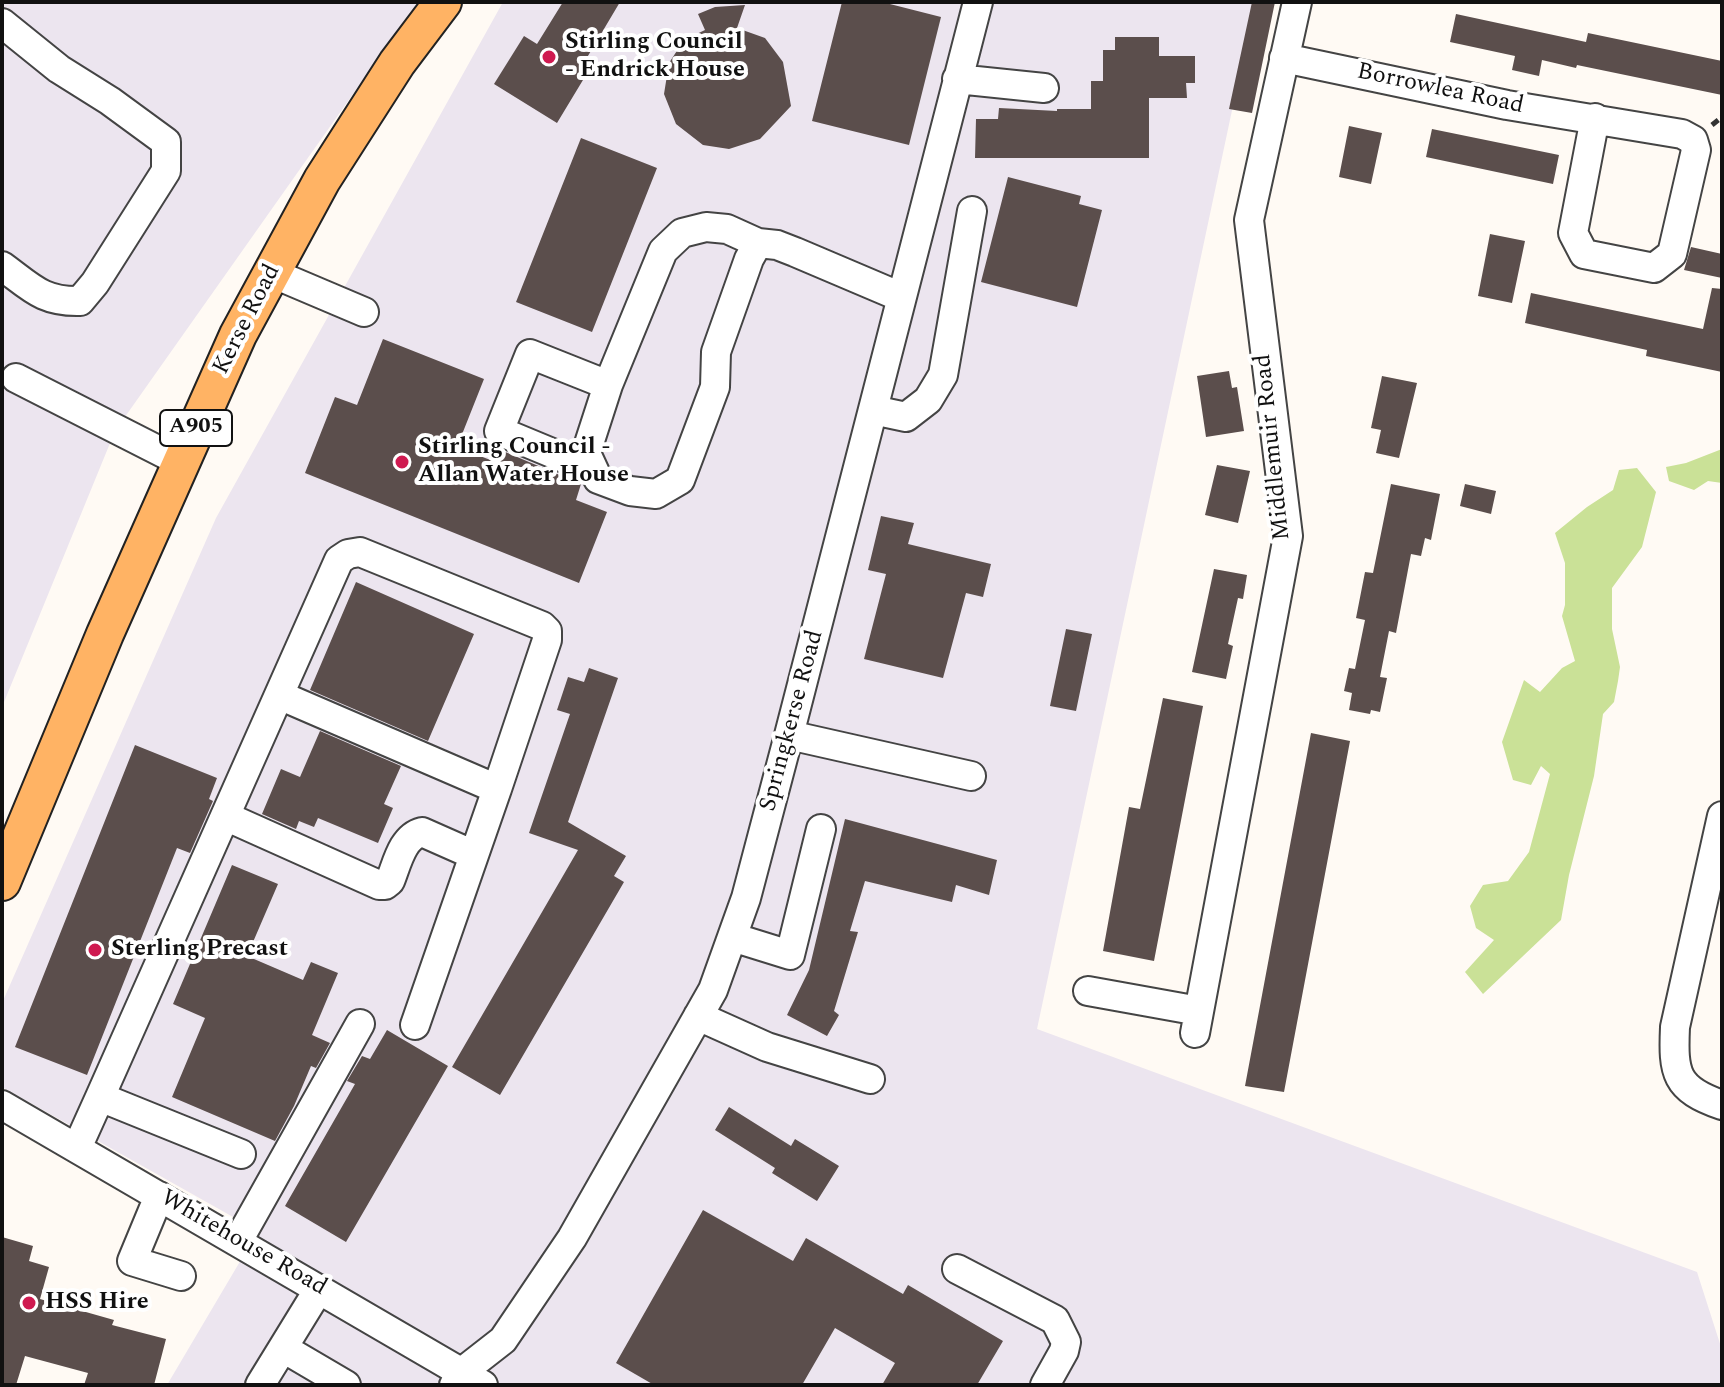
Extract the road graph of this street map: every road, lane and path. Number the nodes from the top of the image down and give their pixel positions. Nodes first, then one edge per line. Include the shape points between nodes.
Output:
1 (443, 2) edge
2 (978, 2) edge
3 (1297, 2) edge
4 (2, 23) edge
5 (1284, 58) junction
6 (957, 79) junction
7 (1044, 88) dead end
8 (1595, 118) junction
9 (972, 211) dead end
10 (758, 243) junction
11 (2, 266) edge
12 (272, 273) junction
13 (901, 297) junction
14 (364, 312) dead end
15 (16, 378) dead end
16 (608, 385) junction
17 (873, 410) junction
18 (181, 462) junction
19 (593, 470) junction
20 (279, 695) junction
21 (789, 735) junction
22 (971, 776) dead end
23 (497, 789) junction
24 (225, 816) junction
25 (1722, 816) edge
26 (821, 829) dead end
27 (474, 855) junction
28 (2, 882) edge
29 (732, 937) junction
30 (1088, 991) dead end
31 (698, 1016) junction
32 (360, 1024) dead end
33 (415, 1025) dead end
34 (870, 1079) dead end
35 (100, 1097) junction
36 (2, 1105) edge
37 (1722, 1105) edge
38 (77, 1148) junction
39 (241, 1154) dead end
40 (159, 1196) junction
41 (238, 1241) junction
42 (957, 1269) dead end
43 (181, 1276) dead end
44 (319, 1289) junction
45 (283, 1348) junction
46 (467, 1381) edge
47 (260, 1385) edge
48 (346, 1385) edge
49 (1045, 1385) edge

1 - 12 main road, Kerse Road / A905 via 330,167
2 - 6 street, Springkerse Road
3 - 5 street, Middlemuir Road
4 - 11 street via 166,142 166,171 80,301 45,298
5 - 8 street, Borrowlea Road
5 - 30 street, Middlemuir Road via 1249,220 1288,536 1197,1022
6 - 7 street
6 - 13 street, Springkerse Road
8 - 8 street, Borrowlea Road via 1693,140 1696,150 1672,254 1654,268 1584,254 1573,233
9 - 17 street via 943,375 928,400 906,417
10 - 13 street via 786,248
10 - 16 street via 727,229 682,233 663,251
10 - 19 street via 716,352 715,387 680,480 656,494 643,493 598,479
12 - 14 street
12 - 18 main road, Kerse Road / A905
13 - 17 street, Springkerse Road
15 - 18 street
16 - 19 street via 586,453
16 - 19 street via 530,354 499,431
17 - 21 street, Springkerse Road
18 - 28 main road, Kerse Road / A905
20 - 23 street
20 - 23 street via 339,560 348,554 360,552 542,626 547,640
20 - 24 street
21 - 22 street
21 - 29 street, Springkerse Road
23 - 27 street
24 - 27 street via 379,885 390,881 413,834 422,832
24 - 35 street
25 - 37 street via 1675,1027 1673,1062 1698,1097
26 - 29 street via 790,955
27 - 33 street
29 - 31 street, Springkerse Road
31 - 34 street via 767,1047
31 - 46 street, Springkerse Road via 572,1238 503,1340
32 - 41 street
35 - 38 street
35 - 39 street
36 - 38 street, Whitehouse Road
38 - 40 street, Whitehouse Road
40 - 41 street, Whitehouse Road
40 - 43 street via 132,1261
41 - 44 street, Whitehouse Road
42 - 49 street via 1055,1320 1066,1342
44 - 45 street
44 - 46 street, Whitehouse Road
45 - 47 street
45 - 48 street

